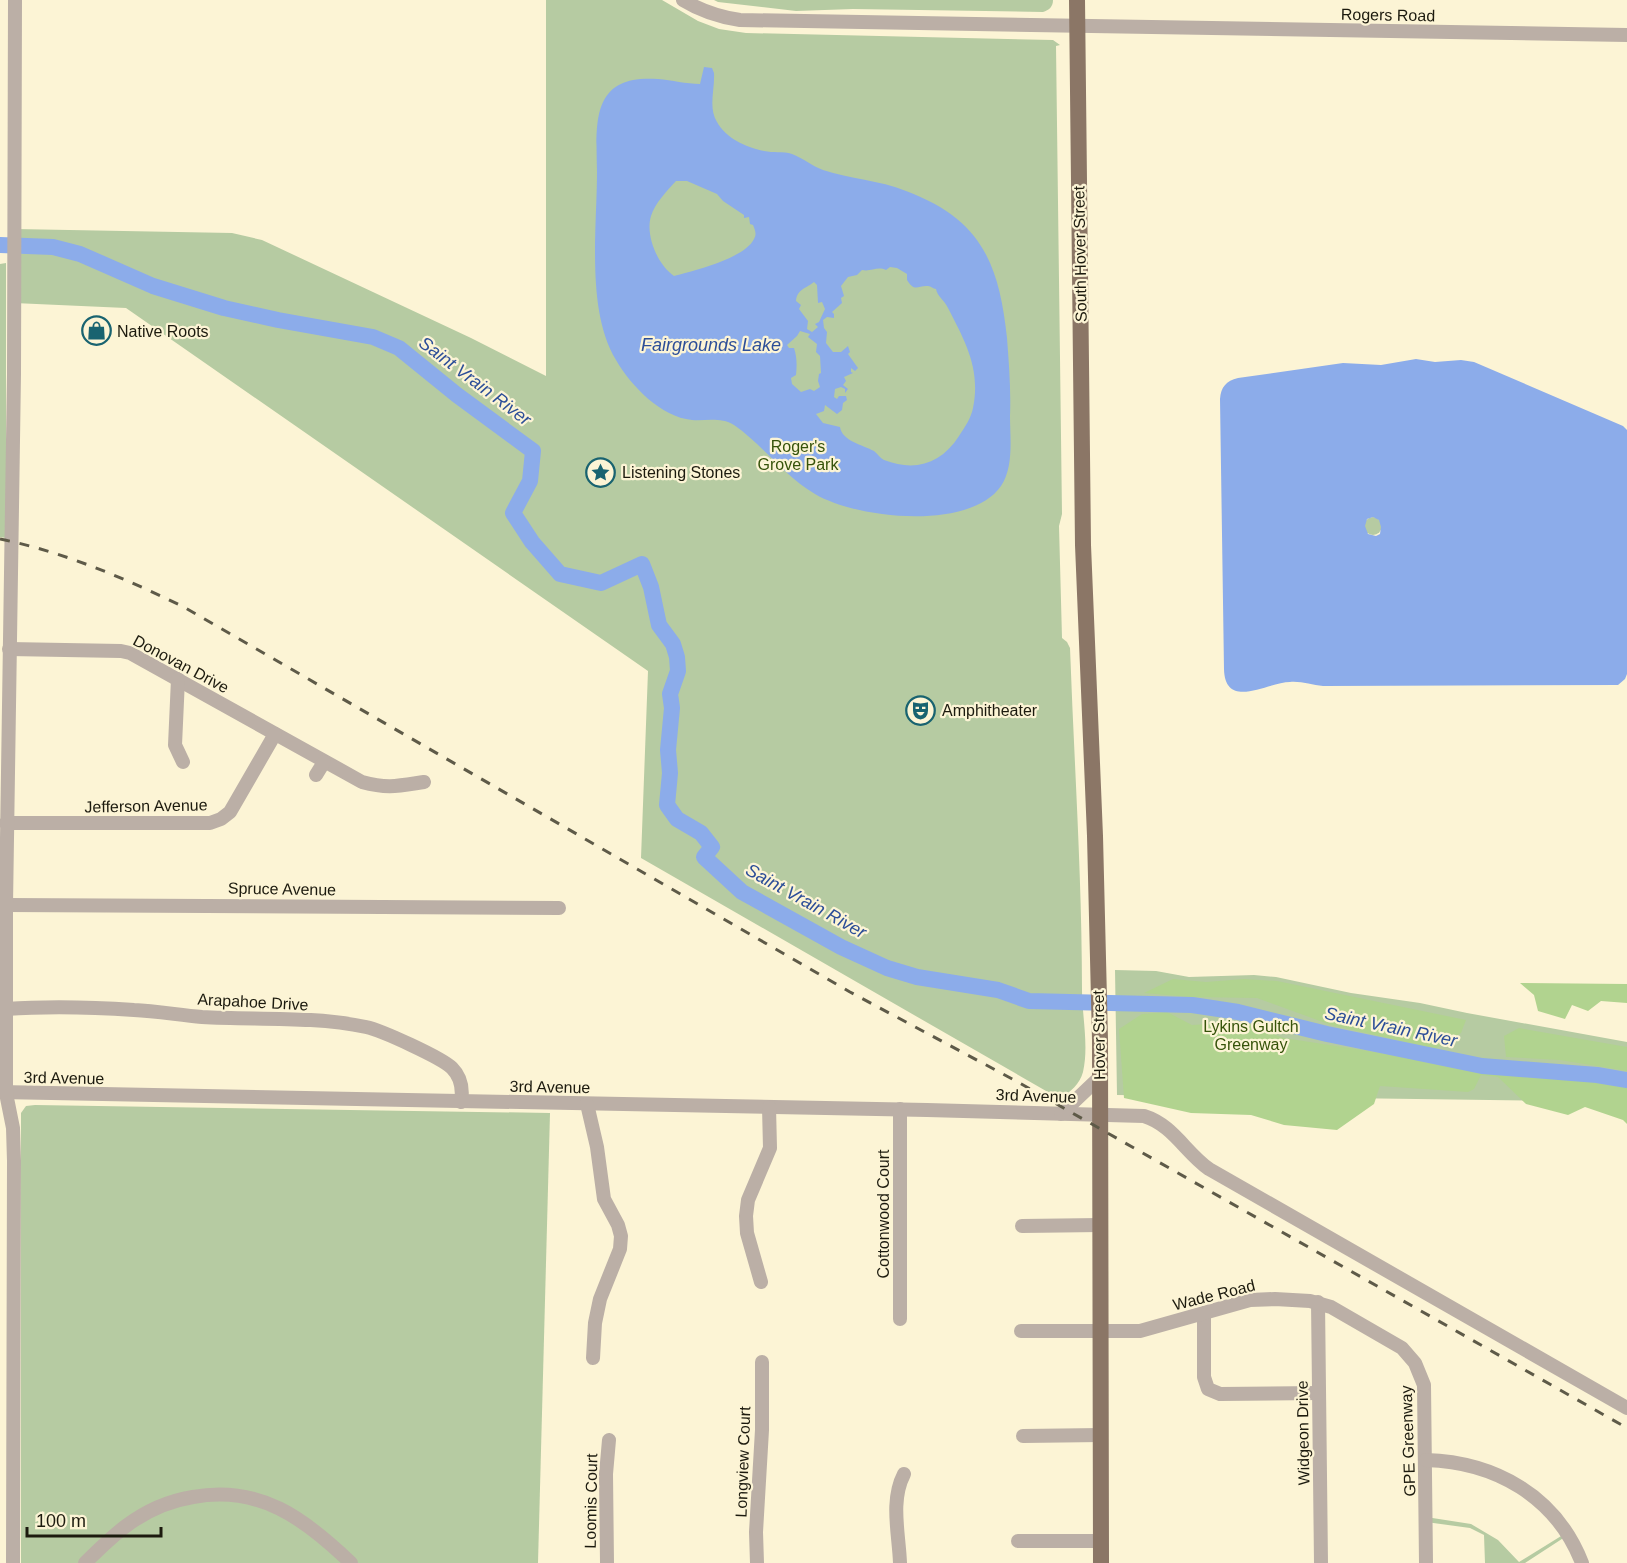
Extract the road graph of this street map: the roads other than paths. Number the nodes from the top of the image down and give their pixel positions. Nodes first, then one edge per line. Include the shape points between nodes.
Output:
1 (15, 0) edge
2 (683, 0) edge
3 (1077, 0) edge
4 (1077, 27) junction
5 (1627, 35) edge
6 (1083, 508) joint
7 (9, 649) junction
8 (177, 679) junction
9 (275, 734) junction
10 (183, 762) dead end
11 (324, 762) junction
12 (316, 775) dead end
13 (424, 782) dead end
14 (6, 823) junction
15 (3, 876) edge
16 (6, 905) junction
17 (559, 908) dead end
18 (3, 962) edge
19 (6, 1009) junction
20 (1100, 1077) junction
21 (3, 1093) edge
22 (461, 1102) junction
23 (587, 1104) junction
24 (769, 1107) junction
25 (900, 1109) junction
26 (1061, 1114) junction
27 (1100, 1114) junction
28 (1100, 1225) junction
29 (1022, 1226) dead end
30 (761, 1282) dead end
31 (1318, 1302) junction
32 (1204, 1313) junction
33 (900, 1319) dead end
34 (1021, 1331) dead end
35 (1100, 1331) junction
36 (593, 1358) dead end
37 (7, 1361) edge
38 (762, 1362) dead end
39 (1319, 1394) junction
40 (1627, 1408) edge
41 (1101, 1435) junction
42 (1023, 1436) dead end
43 (609, 1440) dead end
44 (1426, 1460) junction
45 (904, 1474) dead end
46 (1018, 1541) dead end
47 (1101, 1541) junction
48 (338, 1557) edge
49 (13, 1563) edge
50 (85, 1563) edge
51 (351, 1563) edge
52 (607, 1563) edge
53 (757, 1563) edge
54 (900, 1563) edge
55 (1101, 1563) edge
56 (1322, 1563) edge
57 (1426, 1563) edge
58 (1582, 1563) edge

1 - 7 street
2 - 4 street, Rogers Road via 696,8 740,20
3 - 4 main road, South Hover Street
4 - 5 street, Rogers Road
4 - 6 main road, South Hover Street
6 - 20 main road, Hover Street
7 - 8 street, Donovan Drive via 121,651
7 - 14 street
8 - 9 street, Donovan Drive
8 - 10 street via 175,745
9 - 11 street, Donovan Drive
9 - 14 street, Jefferson Avenue via 230,812 210,823
11 - 12 street
11 - 13 street, Donovan Drive via 377,786
14 - 15 street
15 - 16 street
16 - 17 street, Spruce Avenue
16 - 18 street
18 - 19 street
19 - 21 street
19 - 22 street, Arapahoe Drive via 47,1006 134,1010 365,1026 451,1066 461,1086
20 - 26 street
20 - 27 main road, Hover Street
21 - 22 street, 3rd Avenue
21 - 37 street via 13,1128 14,1161
22 - 23 street, 3rd Avenue
23 - 24 street, 3rd Avenue
23 - 36 street via 604,1199 621,1236 620,1249 600,1299
24 - 25 street, 3rd Avenue
24 - 30 street via 770,1148 748,1200 746,1216
25 - 26 street, 3rd Avenue
25 - 33 street, Cottonwood Court
26 - 27 street, 3rd Avenue
27 - 28 main road, Hover Street
27 - 40 street, 3rd Avenue via 1138,1115 1159,1122 1209,1169
28 - 29 street
28 - 35 main road, Hover Street
31 - 32 street, Wade Road via 1259,1299
31 - 39 street, Widgeon Drive
31 - 44 street, GPE Greenway via 1389,1339 1412,1358 1425,1388
32 - 35 street, Wade Road via 1150,1329
32 - 39 street via 1204,1377 1210,1390 1226,1394
34 - 35 street, Wade Road
35 - 41 main road, Hover Street
37 - 49 street
38 - 53 street, Longview Court
39 - 56 street, Widgeon Drive
41 - 42 street
41 - 47 main road, Hover Street
43 - 52 street, Loomis Court
44 - 57 street, GPE Greenway
44 - 58 street via 1482,1468 1523,1488 1557,1520
45 - 54 street via 896,1498
46 - 47 street
47 - 55 main road, Hover Street
48 - 50 street via 308,1526 288,1514 250,1497 222,1493 175,1500 153,1509 126,1526
48 - 51 street

